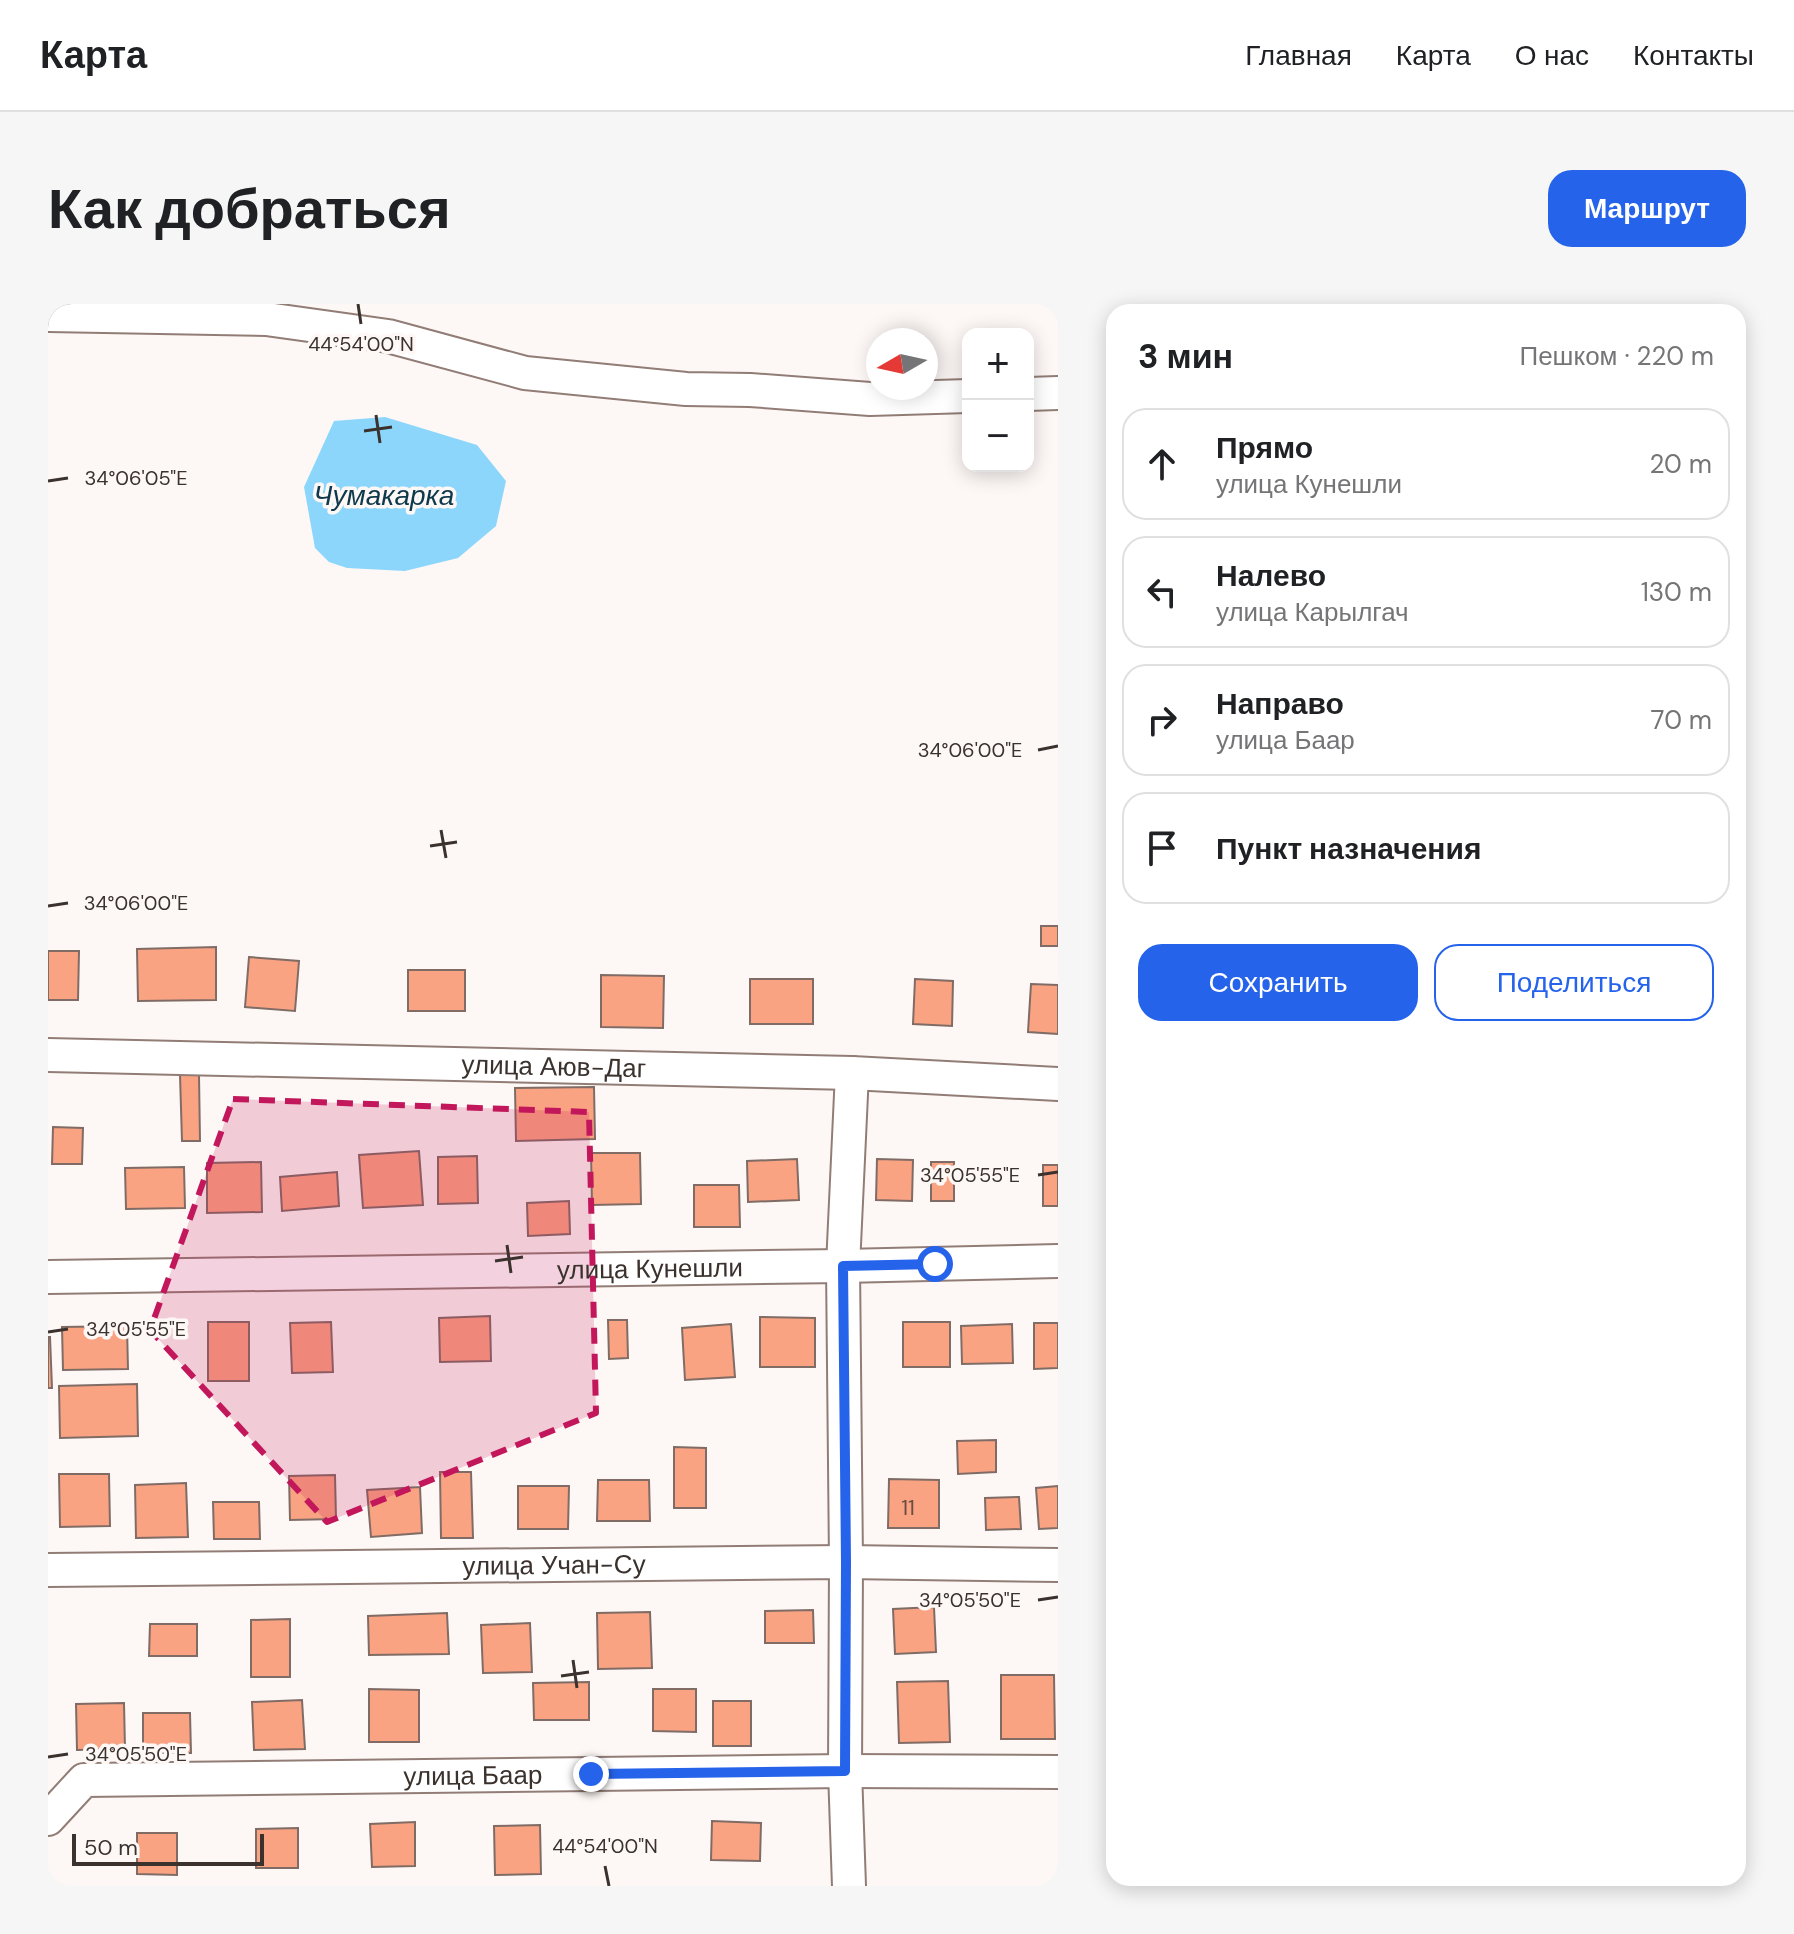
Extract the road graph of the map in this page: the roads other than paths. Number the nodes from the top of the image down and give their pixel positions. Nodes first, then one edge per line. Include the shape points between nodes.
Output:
1 (48, 315) edge
2 (1058, 393) edge
3 (1034, 394) edge
4 (962, 396) edge
5 (48, 1055) edge
6 (852, 1073) junction
7 (1058, 1084) edge
8 (1058, 1261) edge
9 (843, 1266) junction
10 (48, 1277) edge
11 (846, 1562) junction
12 (1058, 1565) edge
13 (48, 1570) edge
14 (845, 1771) junction
15 (1058, 1772) edge
16 (48, 1819) edge
17 (849, 1886) edge

1 - 4 street via 266,319 388,336 525,373 686,389 870,399
2 - 3 street
5 - 6 street, улица Аюв-Даг
6 - 7 street, улица Аюв-Даг
6 - 9 street
8 - 9 street, улица Кунешли
9 - 10 street, улица Кунешли
9 - 11 street
11 - 12 street, улица Учан-Су
11 - 13 street, улица Учан-Су
11 - 14 street
14 - 15 street, улица Баар
14 - 16 street, улица Баар via 84,1780
14 - 17 street

